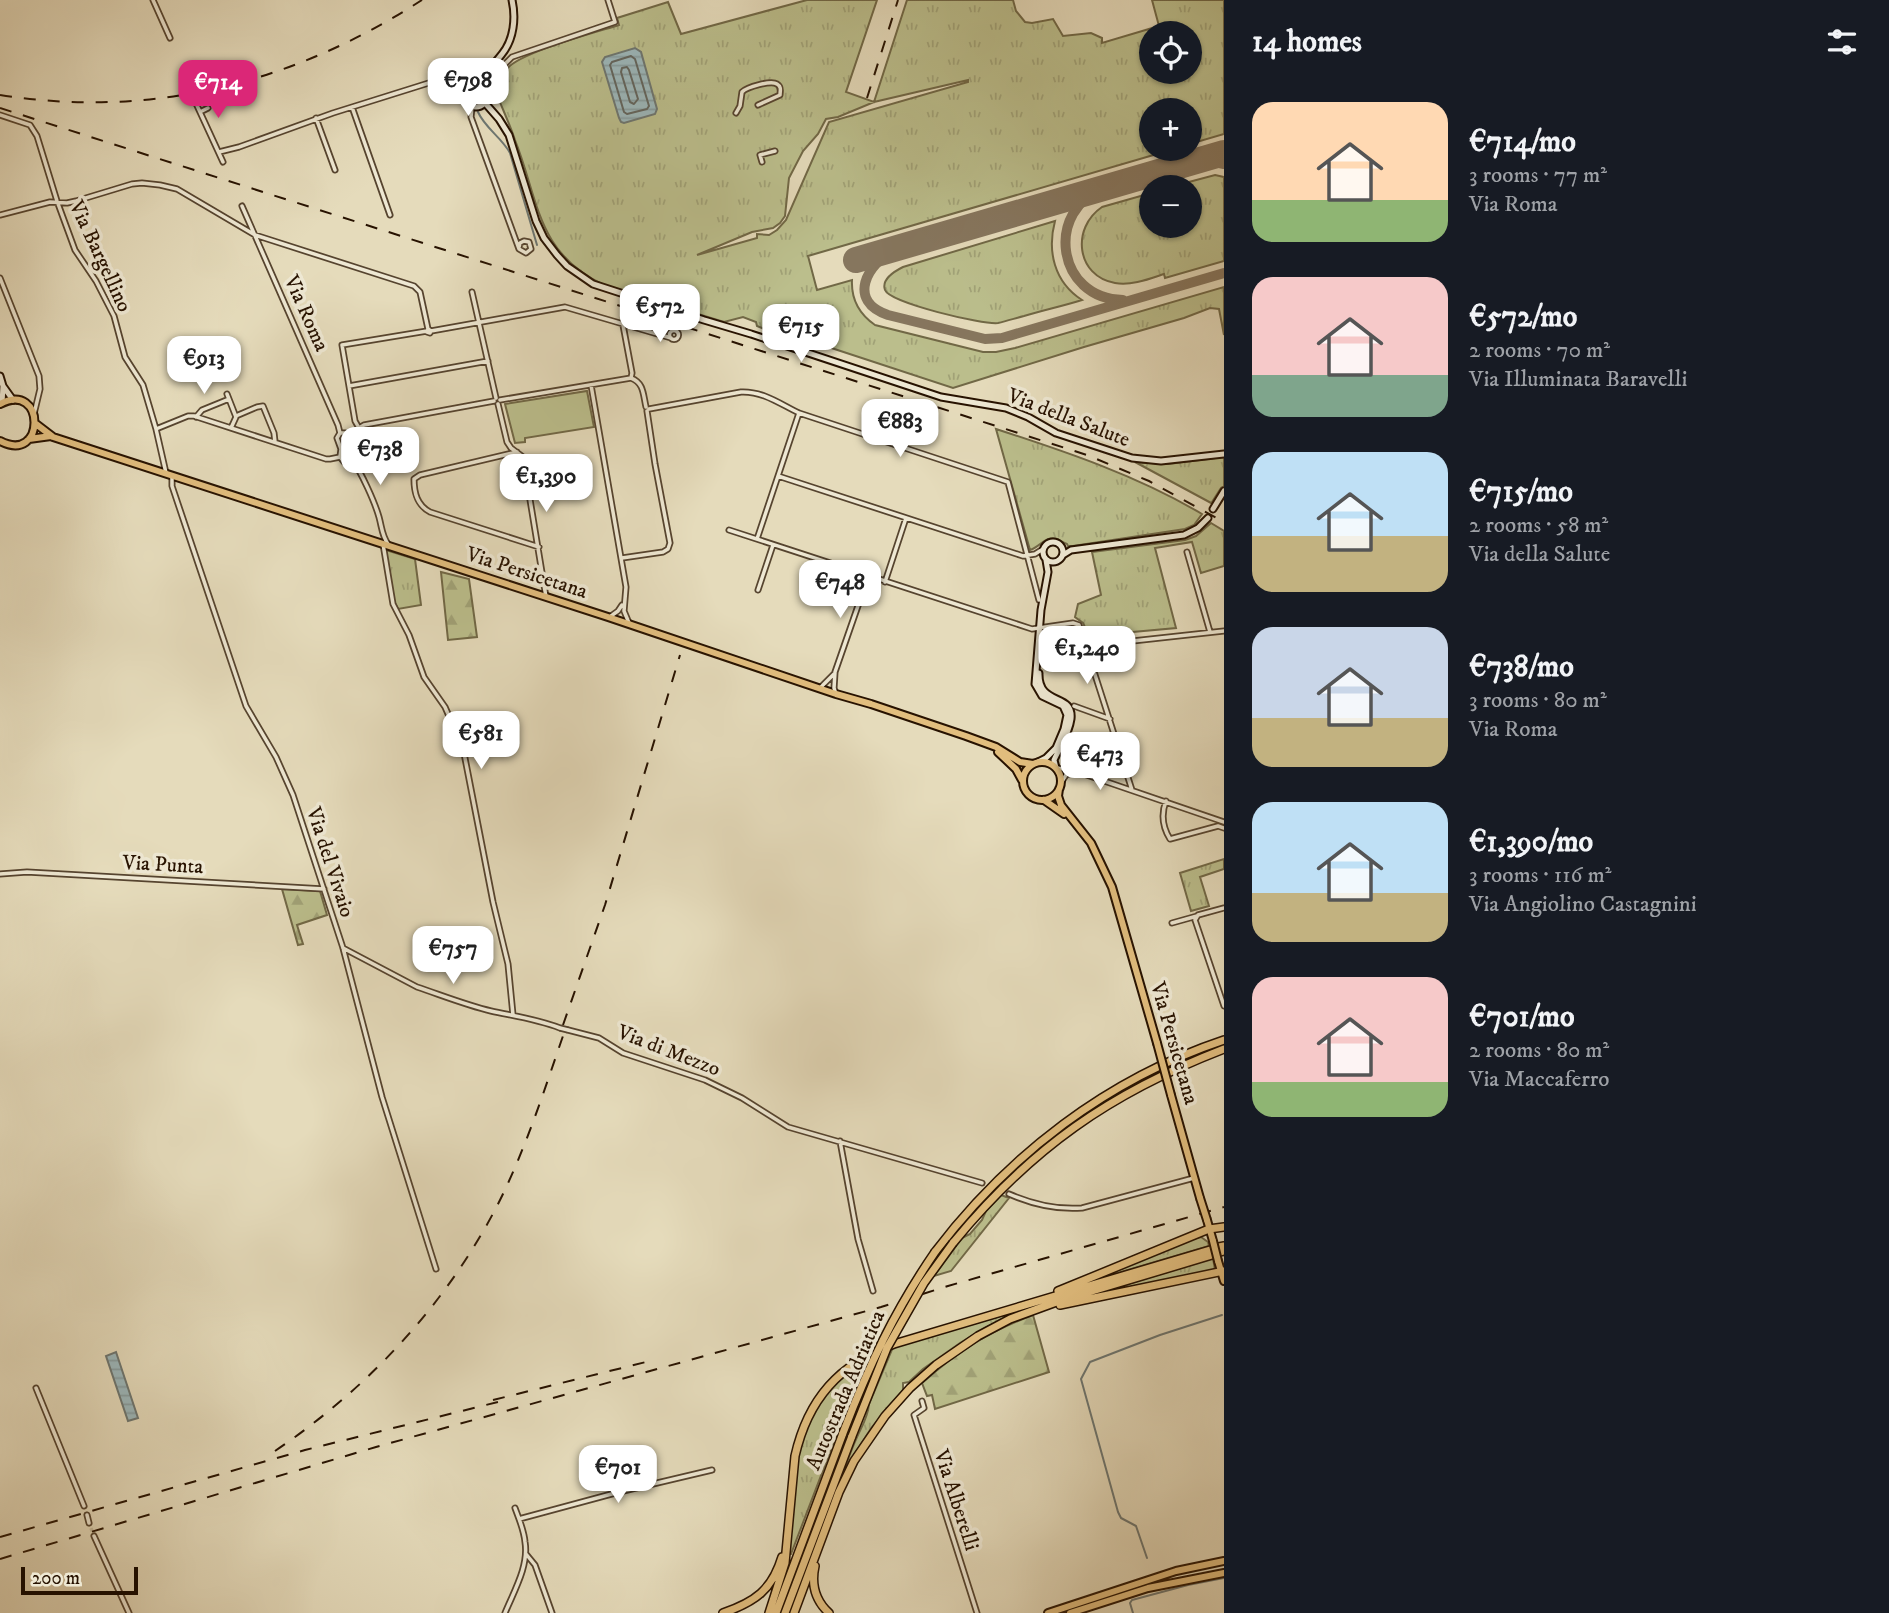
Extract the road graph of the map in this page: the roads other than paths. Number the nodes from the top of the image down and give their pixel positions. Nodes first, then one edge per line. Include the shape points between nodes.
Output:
1 (153, 0) edge
2 (512, 0) edge
3 (608, 0) edge
4 (170, 38) dead end
5 (461, 78) junction
6 (495, 84) junction
7 (480, 86) junction
8 (467, 91) junction
9 (194, 99) dead end
10 (486, 101) junction
11 (472, 106) junction
12 (758, 106) dead end
13 (352, 107) junction
14 (208, 108) dead end
15 (200, 112) junction
16 (736, 113) dead end
17 (0, 115) edge
18 (316, 118) junction
19 (775, 151) dead end
20 (219, 152) junction
21 (223, 162) dead end
22 (762, 162) dead end
23 (335, 170) dead end
24 (57, 201) junction
25 (242, 206) dead end
26 (0, 215) edge
27 (390, 215) dead end
28 (255, 235) junction
29 (515, 238) junction
30 (522, 241) junction
31 (519, 247) junction
32 (0, 278) edge
33 (472, 292) dead end
34 (478, 322) junction
35 (624, 325) junction
36 (428, 330) junction
37 (671, 338) dead end
38 (488, 361) junction
39 (0, 376) edge
40 (631, 378) junction
41 (591, 385) junction
42 (3, 386) junction
43 (349, 386) junction
44 (39, 394) junction
45 (13, 400) junction
46 (497, 401) junction
47 (1, 403) edge
48 (24, 403) junction
49 (649, 410) junction
50 (799, 413) junction
51 (34, 414) junction
52 (236, 416) junction
53 (196, 417) junction
54 (36, 424) junction
55 (231, 428) junction
56 (359, 428) junction
57 (156, 429) junction
58 (340, 433) junction
59 (351, 436) junction
60 (53, 437) junction
61 (29, 439) junction
62 (0, 441) edge
63 (275, 442) junction
64 (517, 452) junction
65 (1224, 454) edge
66 (340, 457) junction
67 (352, 460) junction
68 (169, 474) junction
69 (778, 476) junction
70 (1224, 491) edge
71 (1213, 509) dead end
72 (1208, 518) dead end
73 (906, 519) junction
74 (380, 527) junction
75 (729, 530) dead end
76 (757, 539) junction
77 (370, 540) junction
78 (1060, 544) junction
79 (387, 545) junction
80 (773, 545) junction
81 (539, 547) junction
82 (1043, 549) junction
83 (1071, 550) junction
84 (1188, 552) dead end
85 (1035, 554) junction
86 (1063, 555) junction
87 (1027, 556) junction
88 (621, 558) junction
89 (1045, 559) junction
90 (1056, 562) junction
91 (1048, 572) junction
92 (868, 577) junction
93 (885, 582) junction
94 (758, 590) dead end
95 (546, 597) junction
96 (1039, 600) dead end
97 (624, 603) junction
98 (608, 617) junction
99 (631, 625) junction
100 (1040, 629) junction
101 (1224, 631) edge
102 (1210, 632) junction
103 (1087, 646) junction
104 (1038, 649) junction
105 (835, 672) junction
106 (819, 689) junction
107 (836, 694) junction
108 (1074, 706) dead end
109 (1110, 719) junction
110 (988, 744) junction
111 (1035, 763) junction
112 (1056, 768) junction
113 (1073, 771) junction
114 (1022, 780) junction
115 (1060, 786) junction
116 (1132, 790) junction
117 (1044, 800) junction
118 (1166, 801) junction
119 (1073, 822) junction
120 (1223, 822) edge
121 (1224, 829) edge
122 (0, 874) edge
123 (324, 889) junction
124 (1224, 908) edge
125 (1198, 915) junction
126 (1183, 920) junction
127 (1195, 920) junction
128 (1172, 923) dead end
129 (343, 948) junction
130 (1224, 1006) edge
131 (513, 1015) junction
132 (1224, 1040) edge
133 (1224, 1049) edge
134 (839, 1141) junction
135 (1194, 1178) junction
136 (982, 1183) tunnel mouth
137 (1009, 1194) tunnel mouth
138 (1224, 1227) edge
139 (1209, 1229) junction
140 (1217, 1250) edge
141 (436, 1269) dead end
142 (1223, 1272) edge
143 (1224, 1281) edge
144 (873, 1291) dead end
145 (992, 1314) junction
146 (1010, 1319) junction
147 (36, 1388) dead end
148 (922, 1401) dead end
149 (848, 1435) junction
150 (712, 1470) dead end
151 (791, 1501) junction
152 (84, 1506) dead end
153 (515, 1508) dead end
154 (87, 1515) dead end
155 (519, 1519) junction
156 (89, 1523) tunnel mouth
157 (827, 1525) junction
158 (94, 1536) tunnel mouth
159 (526, 1554) junction
160 (1224, 1561) edge
161 (1224, 1573) edge
162 (1133, 1589) junction
163 (129, 1613) edge
164 (505, 1613) edge
165 (552, 1613) edge
166 (723, 1613) edge
167 (769, 1613) edge
168 (776, 1613) edge
169 (785, 1613) edge
170 (794, 1613) edge
171 (829, 1613) edge
172 (977, 1613) edge
173 (1048, 1613) edge
174 (1070, 1613) edge

1 - 4 street
2 - 7 street via 509,43
3 - 6 street via 615,22 512,57
5 - 7 street
5 - 8 street
5 - 13 street via 451,76
6 - 7 street
6 - 10 street
7 - 8 street
7 - 10 street, Via della Salute via 487,93
8 - 11 street via 466,100
9 - 15 street
10 - 11 street
10 - 65 street, Via della Salute via 509,135 544,238 567,266 593,284 941,397 1012,410 1056,433 1132,458 1161,461
11 - 29 street via 471,117
12 - 16 street via 780,95 778,84 746,88
13 - 18 street
13 - 27 street
14 - 15 street
15 - 20 street
17 - 24 street, Via Bargellino via 24,122 34,131
18 - 20 street
18 - 23 street
19 - 22 street via 760,155
20 - 21 street
24 - 26 street
24 - 28 street via 76,201 132,184 160,185 177,189
24 - 57 street, Via Bargellino via 75,250 114,316 125,357 143,385
25 - 28 street, Via Roma
28 - 36 street via 414,286 420,292
28 - 58 street, Via Roma
29 - 30 street
29 - 31 street
30 - 31 street
30 - 31 street via 530,243 531,250 524,253
32 - 44 street via 39,376
33 - 34 street
34 - 35 street via 565,307
34 - 36 street
34 - 38 street
35 - 37 street
35 - 40 street
36 - 43 street via 342,345
38 - 43 street
38 - 46 street
39 - 42 street
40 - 41 street
40 - 49 street via 643,387
41 - 46 street
41 - 88 street
42 - 45 street
42 - 47 street
43 - 56 street
44 - 48 street
44 - 51 street
45 - 47 main road
45 - 48 main road
46 - 56 street
46 - 64 street via 507,442
48 - 51 main road
49 - 50 street via 747,391 775,399
49 - 88 street via 670,543 663,552
50 - 69 street
50 - 87 street via 1008,482
51 - 54 main road
52 - 53 street via 228,397
52 - 55 street
52 - 63 street via 263,407
53 - 55 street
53 - 57 street
54 - 60 main road, Via Persicetana
54 - 61 main road
55 - 63 street
56 - 59 street
57 - 68 street, Via Bargellino
58 - 59 street
58 - 66 street
59 - 67 street
60 - 61 main road, Via Persicetana
60 - 68 main road, Via Persicetana
61 - 62 main road, Via Persicetana via 16,445
63 - 66 street via 330,460
64 - 81 street via 523,457
64 - 81 street via 420,475 414,479 416,494 427,510
66 - 67 street via 344,462
67 - 74 street
68 - 77 main road, Via Persicetana
68 - 123 street, Via del Vivaio via 246,706 293,795
69 - 73 street
69 - 76 street
70 - 71 street
72 - 83 street via 1184,535
73 - 87 street
73 - 93 street
74 - 77 street
74 - 79 street
75 - 76 street
76 - 80 street
77 - 79 main road, Via Persicetana
78 - 82 street via 1051,542
78 - 83 street
78 - 86 street
79 - 95 main road, Via Persicetana
79 - 131 street via 393,604 424,677 445,707 463,748 508,964
80 - 92 street
80 - 94 street
81 - 95 street
82 - 85 street
82 - 89 street
83 - 86 street
84 - 102 street
85 - 87 street
85 - 89 street
86 - 90 street
87 - 96 street
88 - 97 street
89 - 90 street
89 - 91 street
90 - 91 street
91 - 100 street
92 - 93 street
92 - 105 street
93 - 100 street
95 - 98 main road, Via Persicetana
97 - 98 street
97 - 99 street
98 - 99 main road, Via Persicetana
99 - 106 main road, Via Persicetana
100 - 103 street via 1076,623
100 - 104 street
101 - 102 street
102 - 103 street
103 - 109 street
104 - 111 street via 1037,689 1044,698 1063,706 1067,715 1056,748
104 - 112 street via 1041,689 1064,702 1071,715 1054,760
105 - 106 street
105 - 107 street
106 - 107 main road, Via Persicetana
107 - 110 main road, Via Persicetana
108 - 109 street
109 - 116 street
110 - 111 main road, Via Persicetana via 1020,762
110 - 114 main road, Via Persicetana via 1009,761
111 - 112 main road
111 - 114 main road
112 - 113 street
112 - 115 main road
113 - 115 street
113 - 116 street
114 - 117 main road via 1028,794
115 - 117 main road
115 - 119 main road, Via Persicetana via 1059,800
116 - 118 street
117 - 119 main road, Via Persicetana
118 - 120 street
118 - 121 street via 1161,814 1170,839 1218,825
119 - 135 main road, Via Persicetana, bridge via 1091,843 1112,887
120 - 121 street
122 - 123 street, Via Punta
123 - 129 street, Via del Vivaio
124 - 125 street
125 - 126 street
125 - 127 street
126 - 127 street
126 - 128 street
127 - 130 street
129 - 131 street, Via di Mezzo via 417,986
129 - 141 street, Via del Vivaio via 382,1097
131 - 134 street, Via di Mezzo, bridge via 599,1038 623,1053 705,1080 788,1127
132 - 149 highway, Autostrada Adriatica, bridge via 1171,1061 1103,1097 1065,1122 1000,1177 935,1252 906,1296 879,1345
133 - 149 highway, Autostrada Adriatica, bridge via 1156,1077 1079,1123 1019,1171 974,1217 918,1292
134 - 136 street, Via di Mezzo
134 - 144 street
135 - 137 street via 1082,1208 1052,1207
135 - 139 main road, Via Persicetana, bridge
138 - 139 highway
139 - 140 main road, Via Persicetana
139 - 145 highway
140 - 142 main road, Via Persicetana
140 - 145 highway
140 - 146 highway
142 - 143 main road, Via Persicetana
142 - 146 highway
145 - 151 highway via 876,1351 840,1374 819,1398 802,1430
146 - 157 highway via 936,1365 885,1416 854,1461
147 - 152 street
148 - 172 street, Via Alberelli via 923,1410 914,1415
149 - 168 highway, Autostrada Adriatica
149 - 169 highway, Autostrada Adriatica
150 - 155 street
151 - 166 highway via 782,1558 771,1582 752,1601
151 - 167 highway via 785,1563
153 - 155 street
154 - 156 street
155 - 159 street
157 - 170 highway
157 - 171 highway via 814,1580 817,1598
158 - 163 street
159 - 164 street
159 - 165 street via 535,1565
160 - 162 main road via 1182,1570
161 - 162 main road
162 - 173 main road
162 - 174 main road

